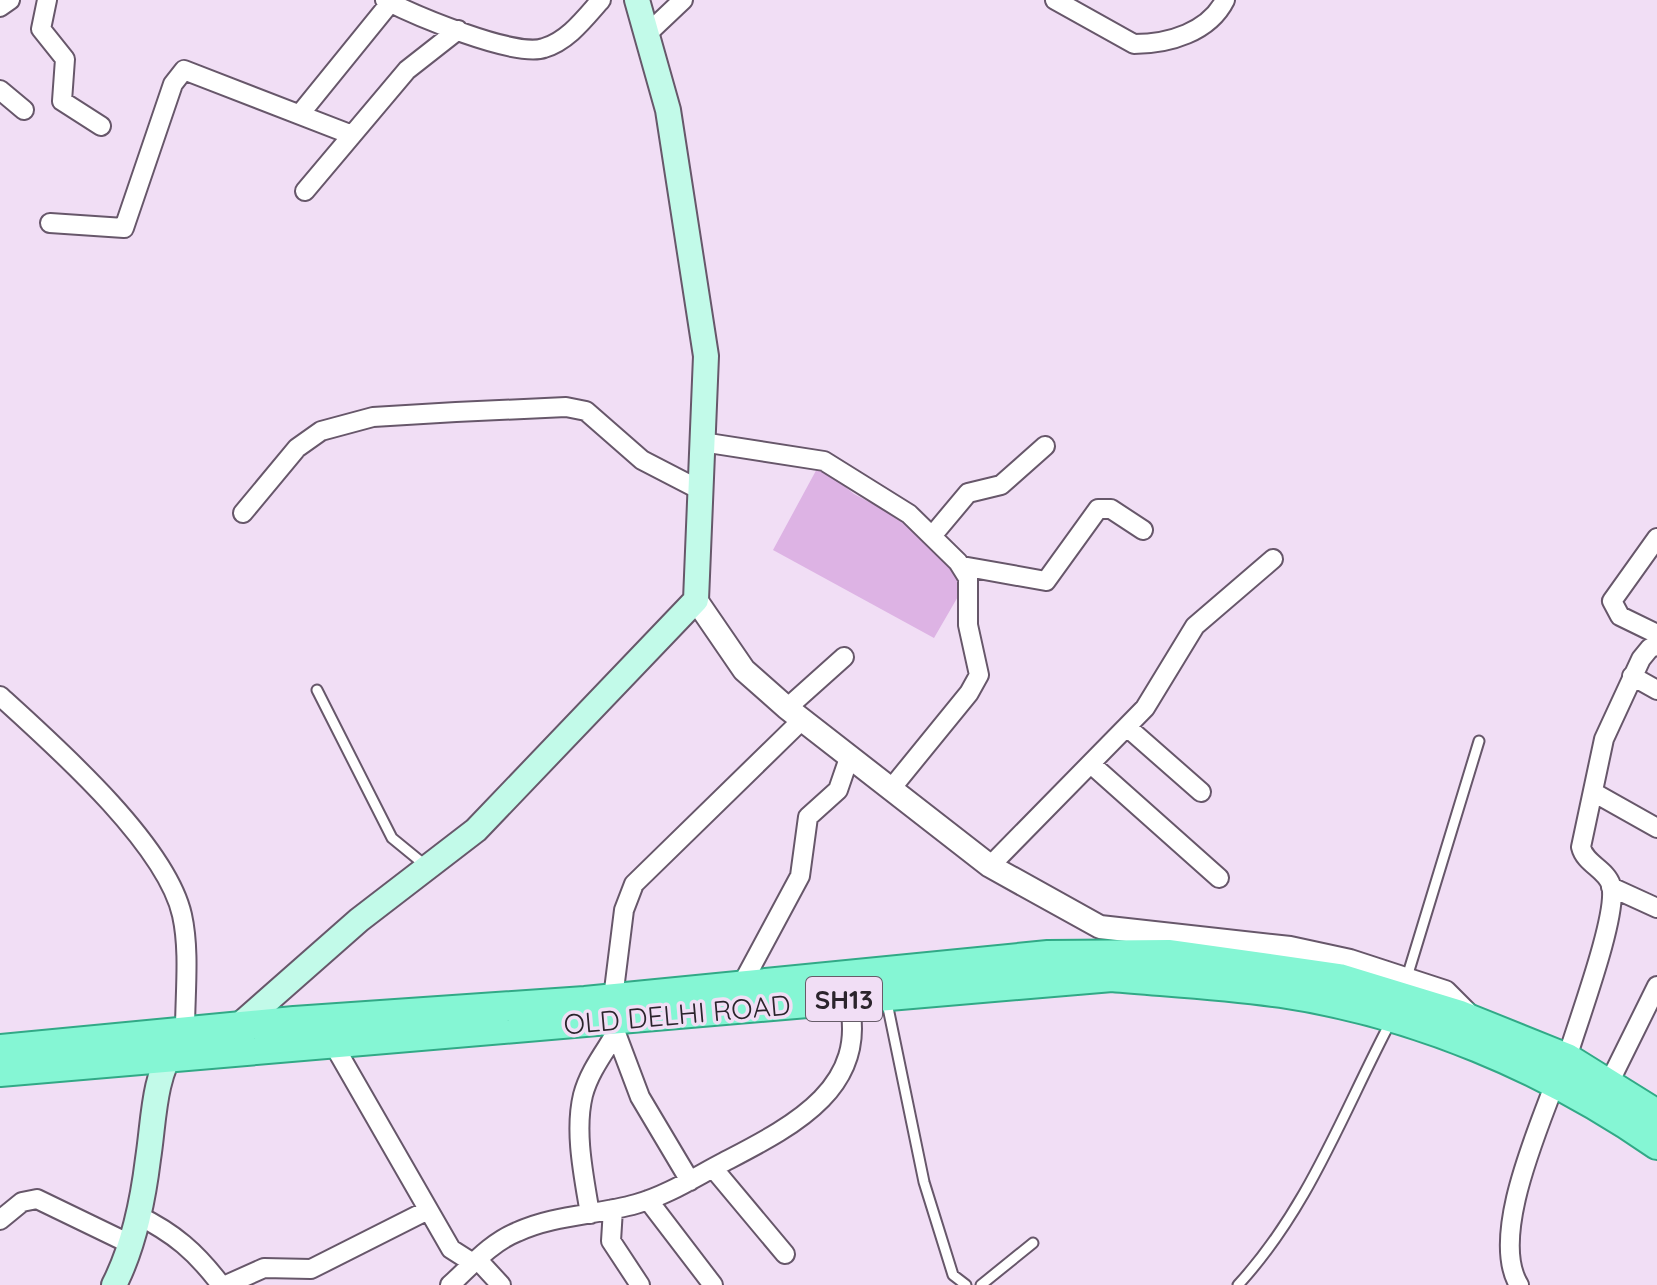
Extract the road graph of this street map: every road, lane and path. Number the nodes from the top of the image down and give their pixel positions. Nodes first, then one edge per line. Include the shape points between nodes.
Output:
1 (10, 0) edge
2 (47, 0) edge
3 (601, 0) edge
4 (637, 0) edge
5 (683, 0) edge
6 (1055, 0) edge
7 (1225, 0) edge
8 (388, 1) edge
9 (0, 7) edge
10 (458, 30) junction
11 (646, 35) junction
12 (0, 90) edge
13 (24, 110) dead end
14 (300, 114) junction
15 (101, 126) dead end
16 (352, 135) junction
17 (305, 191) dead end
18 (50, 223) dead end
19 (702, 442) junction
20 (1045, 446) dead end
21 (700, 490) junction
22 (243, 513) dead end
23 (1143, 530) dead end
24 (932, 536) junction
25 (1657, 538) edge
26 (1273, 559) dead end
27 (962, 566) junction
28 (696, 600) junction
29 (1657, 634) edge
30 (1657, 646) edge
31 (844, 657) dead end
32 (1632, 676) junction
33 (317, 690) dead end
34 (1657, 690) edge
35 (0, 696) edge
36 (795, 714) junction
37 (1127, 727) junction
38 (1479, 741) dead end
39 (849, 758) junction
40 (1091, 764) junction
41 (890, 790) junction
42 (1201, 792) dead end
43 (1593, 792) junction
44 (1657, 828) edge
45 (990, 866) junction
46 (428, 867) junction
47 (1219, 878) dead end
48 (1611, 887) junction
49 (1657, 908) edge
50 (1407, 977) junction
51 (742, 984) junction
52 (1657, 986) edge
53 (885, 995) junction
54 (848, 999) junction
55 (613, 1017) junction
56 (1392, 1018) junction
57 (1472, 1019) junction
58 (185, 1031) junction
59 (232, 1041) junction
60 (332, 1042) junction
61 (2, 1052) edge
62 (1567, 1058) junction
63 (166, 1059) junction
64 (1555, 1083) junction
65 (1609, 1083) junction
66 (1657, 1114) edge
67 (1657, 1145) edge
68 (713, 1168) junction
69 (690, 1181) junction
70 (648, 1200) junction
71 (613, 1209) junction
72 (428, 1210) junction
73 (590, 1214) junction
74 (137, 1215) junction
75 (0, 1220) edge
76 (128, 1243) junction
77 (1033, 1243) dead end
78 (785, 1254) dead end
79 (475, 1261) junction
80 (1514, 1283) edge
81 (114, 1285) edge
82 (224, 1285) edge
83 (450, 1285) edge
84 (501, 1285) edge
85 (640, 1285) edge
86 (713, 1285) edge
87 (966, 1285) edge
88 (981, 1285) edge
89 (1238, 1285) edge

1 - 9 street
2 - 15 street via 41,29 65,59 62,101
3 - 10 street via 566,36 541,50
4 - 11 main road
5 - 11 street
6 - 7 street via 1134,44 1196,31 1212,20
8 - 10 street
8 - 14 street
10 - 16 street via 418,60
11 - 19 main road via 668,110 706,356
12 - 13 street
14 - 16 street
14 - 18 street via 184,70 173,84 124,228
16 - 17 street
19 - 21 main road
19 - 24 street via 824,461 894,503
20 - 24 street via 1001,485 968,493
21 - 22 street via 632,454 586,411 566,407 456,412 373,417 321,431 297,448
21 - 28 main road
23 - 27 street via 1111,509 1098,509 1046,581
24 - 27 street
25 - 29 street via 1612,601 1620,616
26 - 37 street via 1195,626 1154,696
27 - 41 street via 970,583 968,625 979,675
28 - 36 street via 744,670
28 - 46 main road via 476,830
30 - 32 street via 1645,652
31 - 36 street
32 - 34 street
32 - 43 street via 1604,739
33 - 46 lane via 392,838
35 - 58 street via 127,823 171,881 185,934
36 - 39 street
36 - 55 street via 634,884 624,910
37 - 40 street
37 - 42 street
38 - 50 lane
39 - 41 street
39 - 51 street via 838,790 808,817 800,876
40 - 45 street
40 - 47 street
41 - 45 street
43 - 44 street
43 - 48 street via 1581,847
45 - 50 street via 1100,927 1290,948
46 - 59 main road via 359,920
48 - 49 street
48 - 62 street via 1609,918
50 - 57 street via 1450,994
51 - 55 main road, OLD DELHI ROAD / SH13
51 - 57 main road, OLD DELHI ROAD / SH13 via 1048,955 1170,954 1339,978
52 - 65 street
53 - 54 main road, OLD DELHI ROAD / SH13
53 - 56 main road, OLD DELHI ROAD / SH13 via 1112,977 1281,993
53 - 87 lane via 924,1182 953,1275
54 - 55 main road, OLD DELHI ROAD / SH13
54 - 68 street via 855,1025 852,1049 830,1088 800,1119
55 - 59 main road, OLD DELHI ROAD / SH13
55 - 60 main road, OLD DELHI ROAD / SH13
55 - 69 street via 640,1097
55 - 73 street via 581,1107
56 - 64 main road, OLD DELHI ROAD / SH13 via 1433,1030
56 - 89 lane via 1304,1196
57 - 62 main road, OLD DELHI ROAD / SH13
58 - 59 main road, OLD DELHI ROAD / SH13
58 - 61 main road, OLD DELHI ROAD / SH13
58 - 63 main road
59 - 60 main road, OLD DELHI ROAD / SH13
59 - 63 main road, OLD DELHI ROAD / SH13
60 - 72 street
61 - 63 main road, OLD DELHI ROAD / SH13
62 - 65 main road, OLD DELHI ROAD / SH13
63 - 74 main road
64 - 67 main road, OLD DELHI ROAD / SH13
64 - 80 street via 1515,1209
65 - 66 main road, OLD DELHI ROAD / SH13
68 - 69 street
68 - 78 street
69 - 70 street
70 - 71 street
70 - 86 street
71 - 73 street
71 - 85 street via 611,1241
72 - 79 street via 451,1249
72 - 82 street via 311,1269 264,1268
73 - 79 street via 536,1224
74 - 76 main road
74 - 82 street via 188,1245
75 - 76 street via 22,1202 37,1199
76 - 81 main road
77 - 88 lane
79 - 83 street
79 - 84 street

